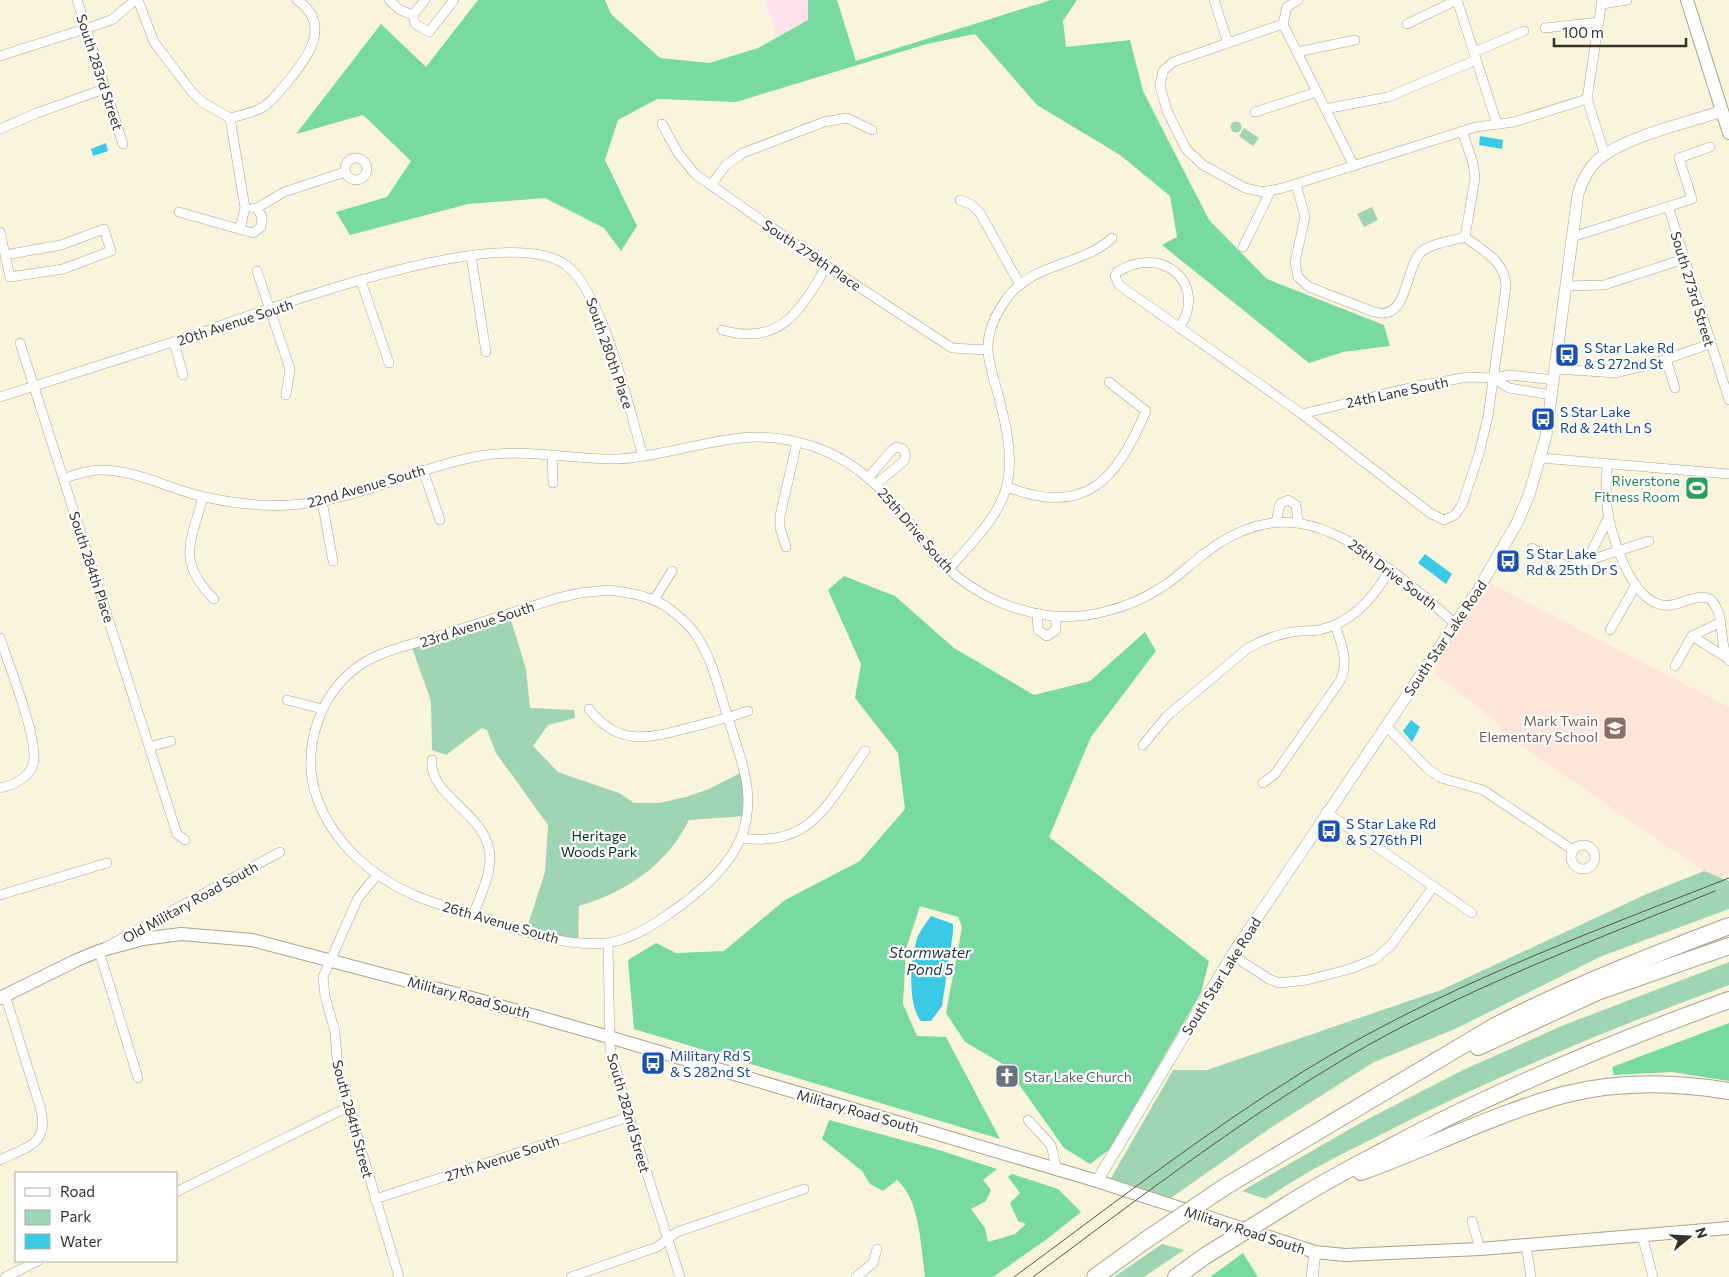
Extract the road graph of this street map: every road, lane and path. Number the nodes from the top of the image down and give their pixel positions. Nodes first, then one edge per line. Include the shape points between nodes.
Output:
1 (77, 0) edge
2 (137, 0) edge
3 (297, 0) edge
4 (389, 0) edge
5 (425, 0) edge
6 (454, 0) edge
7 (1214, 0) edge
8 (1298, 0) edge
9 (1457, 0) edge
10 (1626, 0) edge
11 (1687, 0) edge
12 (1602, 2) edge
13 (413, 15) junction
14 (1599, 22) junction
15 (1283, 24) junction
16 (1407, 24) dead end
17 (1545, 28) dead end
18 (87, 29) junction
19 (1524, 31) dead end
20 (1354, 40) dead end
21 (1228, 43) junction
22 (1297, 52) junction
23 (0, 56) edge
24 (1475, 56) junction
25 (104, 88) junction
26 (1317, 92) junction
27 (1587, 99) junction
28 (1325, 108) junction
29 (1722, 111) junction
30 (1255, 112) dead end
31 (230, 118) junction
32 (662, 124) dead end
33 (1497, 124) junction
34 (0, 129) edge
35 (872, 130) dead end
36 (1462, 132) junction
37 (1729, 133) edge
38 (123, 144) dead end
39 (1710, 147) dead end
40 (1605, 155) junction
41 (1354, 166) junction
42 (345, 172) dead end
43 (1296, 184) junction
44 (711, 185) junction
45 (1270, 192) junction
46 (960, 200) dead end
47 (1668, 206) junction
48 (245, 208) junction
49 (257, 208) junction
50 (179, 212) dead end
51 (240, 229) junction
52 (0, 232) edge
53 (1465, 237) junction
54 (1572, 237) junction
55 (1112, 238) dead end
56 (1243, 247) dead end
57 (5, 255) junction
58 (471, 255) junction
59 (1684, 259) junction
60 (827, 266) junction
61 (257, 270) dead end
62 (361, 281) junction
63 (1020, 285) junction
64 (1566, 286) junction
65 (270, 309) junction
66 (1179, 328) junction
67 (722, 330) dead end
68 (174, 342) junction
69 (20, 343) dead end
70 (1710, 344) junction
71 (988, 350) junction
72 (486, 352) dead end
73 (1666, 359) junction
74 (389, 363) dead end
75 (1555, 374) junction
76 (183, 375) dead end
77 (1493, 378) junction
78 (1109, 382) dead end
79 (34, 386) junction
80 (1675, 388) dead end
81 (286, 395) dead end
82 (1552, 395) junction
83 (0, 397) edge
84 (1729, 400) edge
85 (1302, 414) junction
86 (797, 442) junction
87 (552, 454) junction
88 (643, 456) junction
89 (1541, 458) junction
90 (1607, 464) junction
91 (423, 470) junction
92 (1729, 474) edge
93 (64, 478) junction
94 (868, 478) junction
95 (553, 483) dead end
96 (876, 484) junction
97 (1006, 487) junction
98 (203, 497) junction
99 (322, 501) junction
100 (1609, 516) junction
101 (440, 520) dead end
102 (1298, 522) junction
103 (1276, 523) junction
104 (1650, 541) dead end
105 (786, 547) dead end
106 (1532, 548) dead end
107 (1619, 550) junction
108 (1588, 560) junction
109 (333, 562) dead end
110 (948, 569) junction
111 (1390, 569) junction
112 (672, 571) dead end
113 (1636, 586) junction
114 (214, 599) dead end
115 (654, 600) junction
116 (1037, 614) junction
117 (1056, 616) junction
118 (1721, 622) junction
119 (1455, 624) junction
120 (1335, 625) junction
121 (1610, 630) dead end
122 (1692, 636) junction
123 (0, 638) edge
124 (1728, 659) edge
125 (1675, 666) dead end
126 (287, 700) dead end
127 (322, 709) junction
128 (589, 709) dead end
129 (748, 711) dead end
130 (728, 718) junction
131 (1386, 726) junction
132 (171, 741) dead end
133 (1144, 745) dead end
134 (149, 748) junction
135 (865, 751) dead end
136 (432, 760) dead end
137 (1263, 783) dead end
138 (0, 788) edge
139 (1326, 812) junction
140 (741, 838) junction
141 (184, 840) dead end
142 (1574, 850) dead end
143 (280, 852) dead end
144 (107, 863) dead end
145 (377, 875) junction
146 (1434, 886) junction
147 (0, 895) edge
148 (1472, 912) dead end
149 (473, 915) junction
150 (1729, 926) edge
151 (608, 943) junction
152 (1729, 946) edge
153 (99, 951) junction
154 (1232, 955) junction
155 (331, 960) junction
156 (3, 997) edge
157 (1729, 1000) edge
158 (609, 1037) junction
159 (138, 1078) dead end
160 (1398, 1084) junction
161 (1729, 1091) edge
162 (348, 1107) junction
163 (629, 1117) junction
164 (1028, 1120) dead end
165 (0, 1160) edge
166 (1057, 1171) junction
167 (1096, 1181) junction
168 (804, 1189) dead end
169 (178, 1191) edge
170 (1309, 1191) junction
171 (375, 1199) junction
172 (1472, 1221) dead end
173 (1729, 1228) edge
174 (1642, 1235) junction
175 (668, 1239) junction
176 (1526, 1245) junction
177 (877, 1249) dead end
178 (1480, 1249) junction
179 (1315, 1252) junction
180 (36, 1262) edge
181 (5, 1277) edge
182 (399, 1277) edge
183 (571, 1277) edge
184 (680, 1277) edge
185 (856, 1277) edge
186 (1095, 1277) edge
187 (1176, 1277) edge
188 (1312, 1277) edge
189 (1531, 1277) edge
190 (1653, 1277) edge

1 - 18 street, South 283rd Street
2 - 18 street via 113,18
2 - 31 street via 154,42 191,91 202,102
3 - 31 street via 310,10 314,21 314,39 308,56 262,108
4 - 13 street via 400,10
5 - 13 street
6 - 13 street via 429,32 415,24
7 - 21 street
8 - 15 street via 1287,7
9 - 16 street
9 - 24 street
10 - 12 street
11 - 29 main road
12 - 14 street
14 - 17 street
14 - 27 street
15 - 21 street
15 - 22 street
18 - 23 street
18 - 25 street, South 283rd Street
19 - 24 street
20 - 22 street
21 - 45 street via 1167,67 1161,78 1163,96 1175,131 1193,158 1245,188
22 - 26 street
24 - 28 street via 1388,97
24 - 33 street
25 - 34 street
25 - 38 street, South 283rd Street
26 - 28 street
26 - 30 street
27 - 33 street via 1514,122
27 - 40 street
28 - 41 street
29 - 37 main road
29 - 40 street, South Star Lake Road via 1627,143
31 - 48 street
32 - 44 street, South 279th Place via 678,153 695,174
33 - 36 street
35 - 44 street via 847,118 824,122 743,153 726,166
36 - 41 street
36 - 53 street via 1475,178
39 - 47 street via 1679,158 1692,199
40 - 54 street, South Star Lake Road via 1581,185
41 - 43 street
42 - 49 street via 284,192
43 - 45 street
43 - 53 street via 1305,221 1296,262 1298,277 1309,287 1374,312 1385,314 1397,307 1417,258 1425,249
44 - 60 street, South 279th Place
45 - 56 street
46 - 63 street via 980,213
47 - 54 street
47 - 59 street, South 273rd Street
48 - 49 street
48 - 51 street
49 - 51 street via 262,222 258,231 247,233
50 - 51 street
52 - 57 street
53 - 77 street via 1494,260 1506,278
54 - 64 street, South Star Lake Road
55 - 63 street via 1098,249 1053,266
57 - 57 street via 10,277 63,269 111,251 104,230 61,245
58 - 62 street, 20th Avenue South via 433,260
58 - 72 street
58 - 88 street, South 280th Place via 519,251 546,254 567,265 581,279 592,296 604,329
59 - 64 street via 1604,285
59 - 70 street, South 273rd Street
60 - 67 street via 805,302 781,325 748,336
60 - 71 street, South 279th Place via 952,348
61 - 65 street
62 - 65 street, 20th Avenue South
62 - 74 street
63 - 71 street via 1006,299 990,331
64 - 75 street, South Star Lake Road
65 - 68 street, 20th Avenue South
65 - 81 street via 290,368
66 - 66 street via 1187,304 1185,288 1176,272 1164,264 1149,261 1117,272 1119,285
66 - 85 street
68 - 76 street
68 - 79 street, 20th Avenue South
69 - 79 street, South 284th Place
70 - 73 street, 24th Lane South
70 - 84 street, South 273rd Street
71 - 97 street via 1007,439
73 - 75 street, 24th Lane South via 1616,373
73 - 80 street
75 - 77 street, 24th Lane South
75 - 82 street, South Star Lake Road
77 - 82 street, 24th Lane South via 1509,388
77 - 85 street, 24th Lane South via 1468,377 1417,386
77 - 85 street via 1488,416 1469,489 1458,511 1452,518 1444,520 1430,513
78 - 97 street via 1146,410 1131,445 1113,472 1090,489 1059,498 1030,496
79 - 83 street, 20th Avenue South
79 - 93 street, South 284th Place
82 - 89 street, South Star Lake Road
86 - 88 street, 22nd Avenue South via 731,437
86 - 94 street, 25th Drive South via 844,459
86 - 105 street via 780,516
87 - 88 street, 22nd Avenue South via 622,460
87 - 91 street, 22nd Avenue South via 478,456
87 - 95 street
89 - 90 street
89 - 119 street, South Star Lake Road via 1517,523
90 - 92 street
90 - 100 street
91 - 99 street, 22nd Avenue South
91 - 101 street
93 - 98 street, 22nd Avenue South via 90,471 112,471
93 - 134 street, South 284th Place
94 - 96 street, 25th Drive South
94 - 96 street via 894,448 903,449 904,461
96 - 110 street, 25th Drive South
97 - 110 street via 988,523
98 - 99 street, 22nd Avenue South via 263,506
98 - 114 street via 190,543 189,559 200,584
99 - 109 street
100 - 107 street
100 - 108 street
102 - 103 street, 25th Drive South
102 - 103 street via 1296,505 1288,500 1280,504
102 - 111 street, 25th Drive South via 1325,529 1354,543
103 - 117 street, 25th Drive South via 1223,540 1160,589 1133,602 1093,614
104 - 107 street
106 - 108 street via 1568,567
107 - 108 street
107 - 113 street
110 - 116 street, 25th Drive South via 992,599
111 - 119 street, 25th Drive South
111 - 120 street via 1357,612
112 - 115 street
113 - 118 street via 1649,599 1663,606 1703,596 1710,598 1716,605
113 - 121 street
115 - 127 street, 23rd Avenue South via 609,590 580,592 411,645 364,663 340,684
115 - 130 street via 670,608 695,633 714,669
116 - 117 street, 25th Drive South
116 - 117 street via 1038,630 1047,636 1056,630
118 - 122 street
118 - 124 street via 1721,641
119 - 131 street, South Star Lake Road
120 - 133 street via 1284,634 1248,648 1167,716
120 - 137 street via 1346,660 1340,681 1275,774
122 - 124 street
122 - 125 street
123 - 138 street via 32,741 34,760 30,770 19,781
126 - 127 street
127 - 145 street via 312,745 310,768 320,807 346,847
128 - 130 street via 608,728 640,738
129 - 130 street
130 - 140 street via 746,787 746,816
131 - 139 street, South Star Lake Road
131 - 142 street via 1440,778 1483,790
132 - 134 street
134 - 141 street, South 284th Place via 177,834
135 - 140 street via 808,826 777,839
136 - 149 street via 433,771 441,786 480,826 488,844 488,870
139 - 146 street
139 - 154 street, South Star Lake Road
140 - 151 street, 26th Avenue South via 725,862 682,905 645,928
143 - 153 street, Old Military Road South
144 - 147 street
145 - 149 street, 26th Avenue South via 403,890
145 - 155 street via 358,898
146 - 148 street
146 - 154 street via 1391,945 1375,959 1350,969 1279,983 1269,980
149 - 151 street, 26th Avenue South via 554,939
150 - 160 highway via 1536,1005
151 - 158 street, South 282nd Street
152 - 160 highway via 1597,992
153 - 155 main road, Military Road South via 143,939 198,935 252,940
153 - 156 main road, Military Road South
153 - 159 street
154 - 167 street, South Star Lake Road
155 - 158 main road, Military Road South
155 - 162 street, South 284th Street via 323,977 323,986 334,1023 338,1071
156 - 165 street via 41,1110 43,1133 30,1145
157 - 170 highway via 1656,1026 1499,1092
158 - 163 street, South 282nd Street
158 - 166 main road, Military Road South
160 - 186 highway, bridge via 1226,1186
161 - 170 highway via 1648,1084 1564,1095
162 - 169 street
162 - 171 street, South 284th Street
163 - 171 street, 27th Avenue South
163 - 175 street, South 282nd Street
164 - 166 street via 1051,1145
166 - 167 main road, Military Road South
167 - 179 main road, Military Road South
168 - 175 street via 677,1232
170 - 187 highway, bridge
171 - 182 street, South 284th Street
172 - 178 street
173 - 174 main road, Military Road South
174 - 176 main road, Military Road South
174 - 190 street
175 - 183 street via 657,1247
175 - 184 street, South 282nd Street
176 - 178 main road, Military Road South
176 - 189 street
177 - 185 street via 873,1262
178 - 179 main road, Military Road South via 1345,1255
179 - 188 street
180 - 181 street

